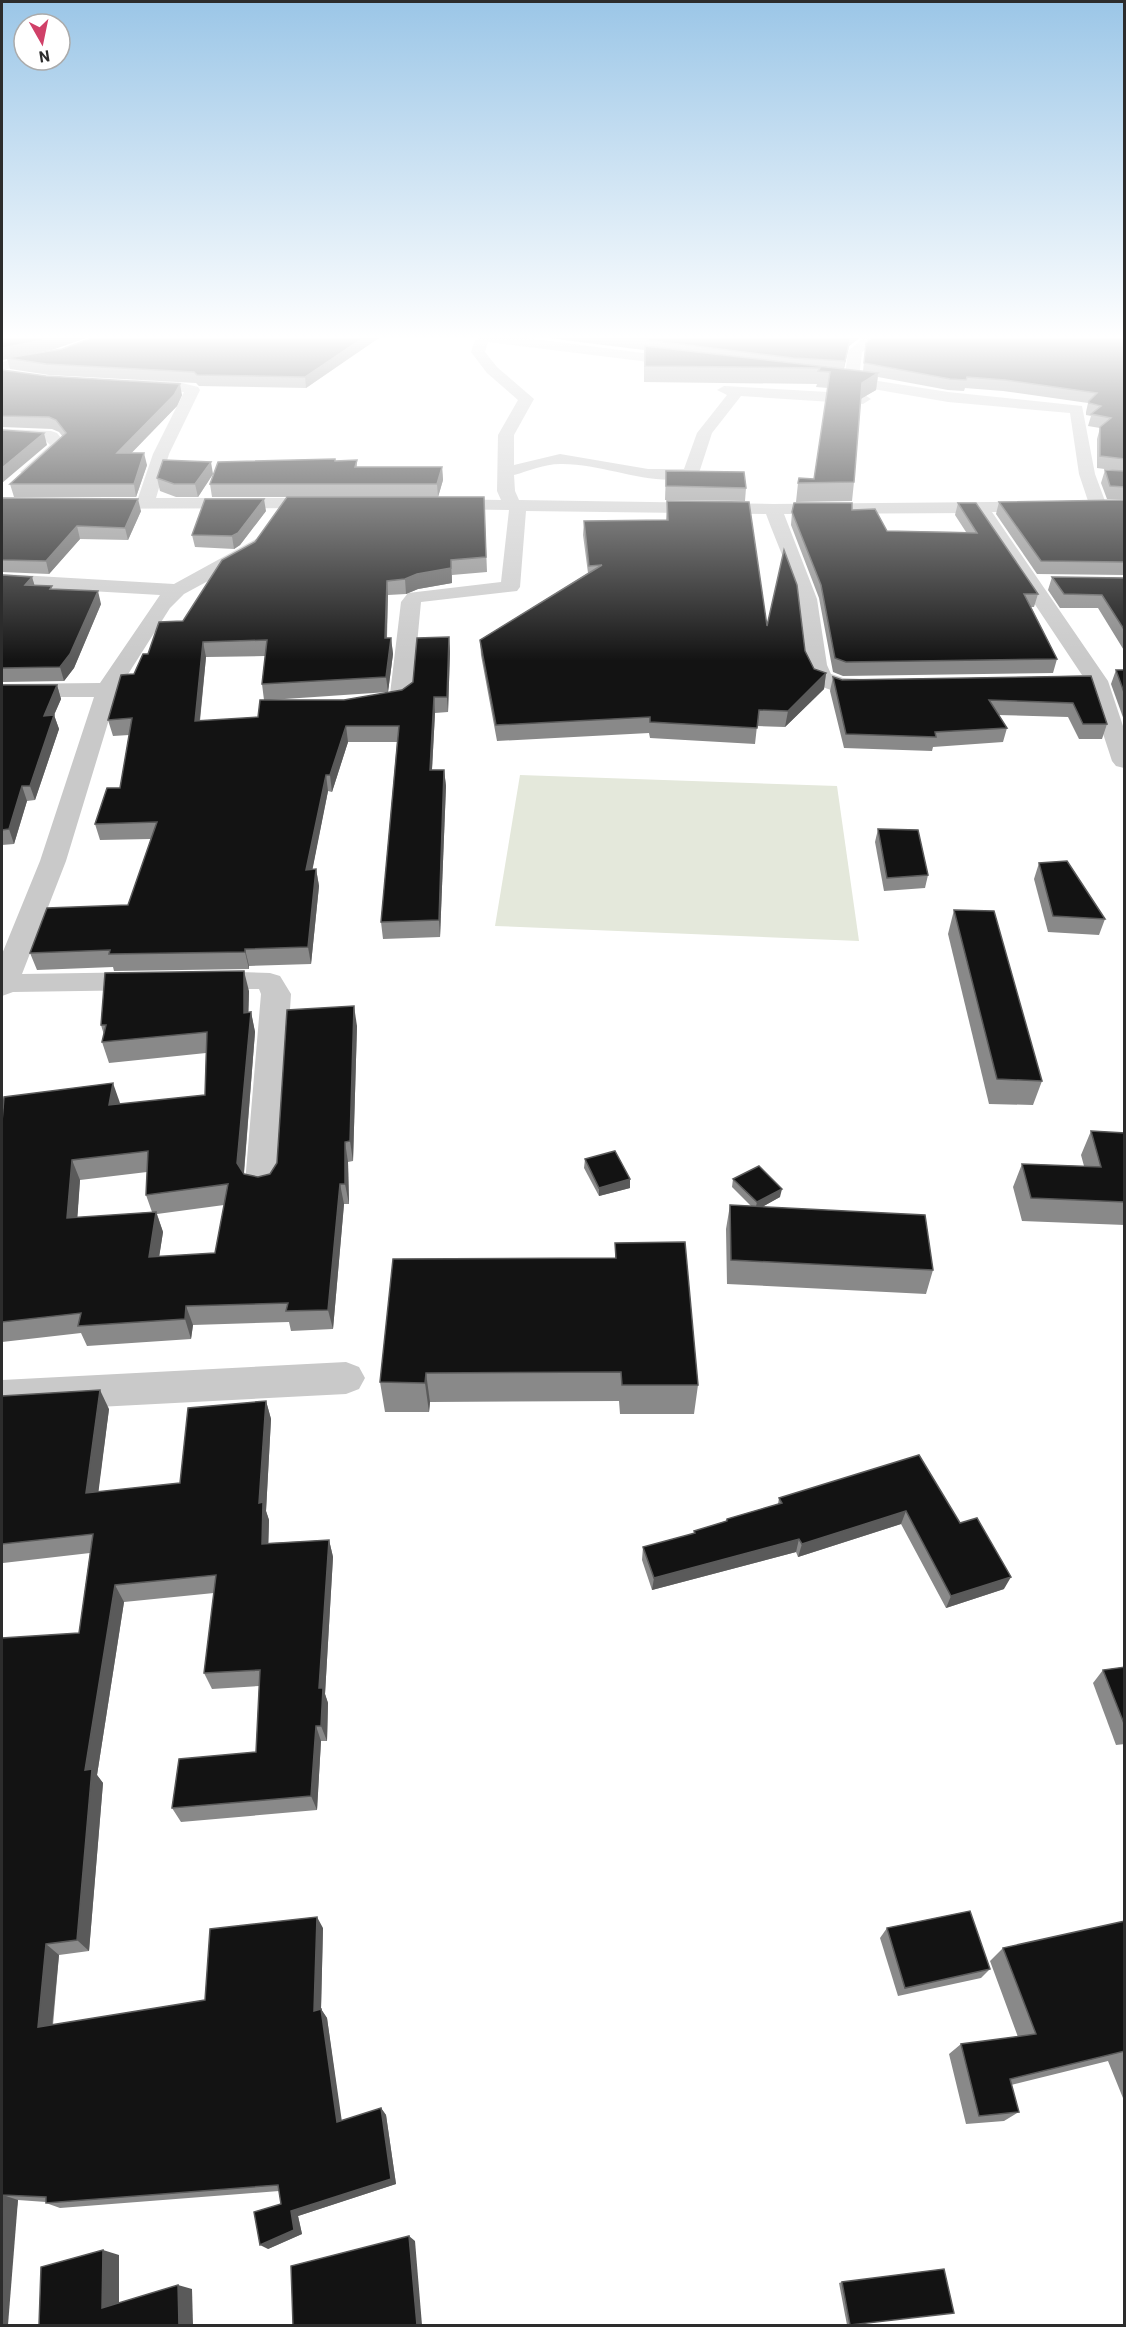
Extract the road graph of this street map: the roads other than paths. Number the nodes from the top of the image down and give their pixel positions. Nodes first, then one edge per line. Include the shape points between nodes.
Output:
1 (58, 444) edge
2 (166, 444) edge
3 (506, 444) edge
4 (699, 444) edge
5 (1082, 444) edge
6 (506, 472) junction
7 (1087, 474) junction
8 (1106, 475) edge
9 (8, 492) edge
10 (283, 503) junction
11 (340, 503) edge
12 (144, 504) junction
13 (420, 504) edge
14 (515, 504) junction
15 (1125, 506) edge
16 (1099, 507) junction
17 (980, 508) junction
18 (773, 509) junction
19 (2, 580) edge
20 (1031, 582) junction
21 (1054, 582) edge
22 (177, 590) junction
23 (1097, 681) junction
24 (1027, 682) edge
25 (898, 684) edge
26 (2, 690) edge
27 (107, 690) junction
28 (342, 706) edge
29 (1125, 761) edge
30 (2, 985) edge
31 (262, 1183) edge
32 (346, 1378) dead end
33 (2, 1396) edge

1 - 9 street
2 - 12 street
3 - 6 street
4 - 6 street via 692,472 682,477 558,459
5 - 7 street
6 - 14 street via 506,491
7 - 8 street
7 - 16 street
9 - 12 street
10 - 11 street
10 - 12 street
10 - 22 street via 249,551
13 - 14 street
14 - 18 street
14 - 28 street via 510,587 416,597 411,602 401,697 393,702
15 - 16 street
16 - 17 street
17 - 18 street
17 - 20 street
18 - 25 street via 807,599 816,665 822,678 840,685
19 - 22 street
20 - 21 street
20 - 23 street
22 - 27 street via 162,604
23 - 24 street
23 - 29 street
26 - 27 street
27 - 30 street via 53,861
30 - 31 street via 270,982 276,994
32 - 33 street

